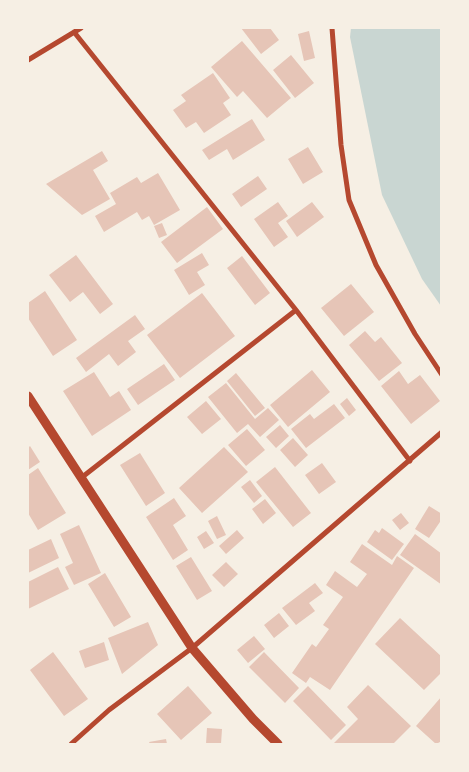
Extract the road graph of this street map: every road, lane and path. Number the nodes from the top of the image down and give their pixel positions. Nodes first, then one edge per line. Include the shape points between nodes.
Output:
1 (81, 28) edge
2 (332, 28) edge
3 (74, 32) junction
4 (28, 60) edge
5 (296, 310) junction
6 (442, 375) edge
7 (28, 396) edge
8 (442, 432) edge
9 (410, 461) junction
10 (80, 478) junction
11 (192, 648) junction
12 (71, 744) edge
13 (278, 744) edge

1 - 3 street
2 - 6 street via 341,145 350,200 376,265 414,334
3 - 4 street
3 - 5 street
5 - 9 street
5 - 10 street
7 - 10 street
8 - 9 street
9 - 11 street
10 - 11 street
11 - 12 street via 109,710
11 - 13 street via 253,720

